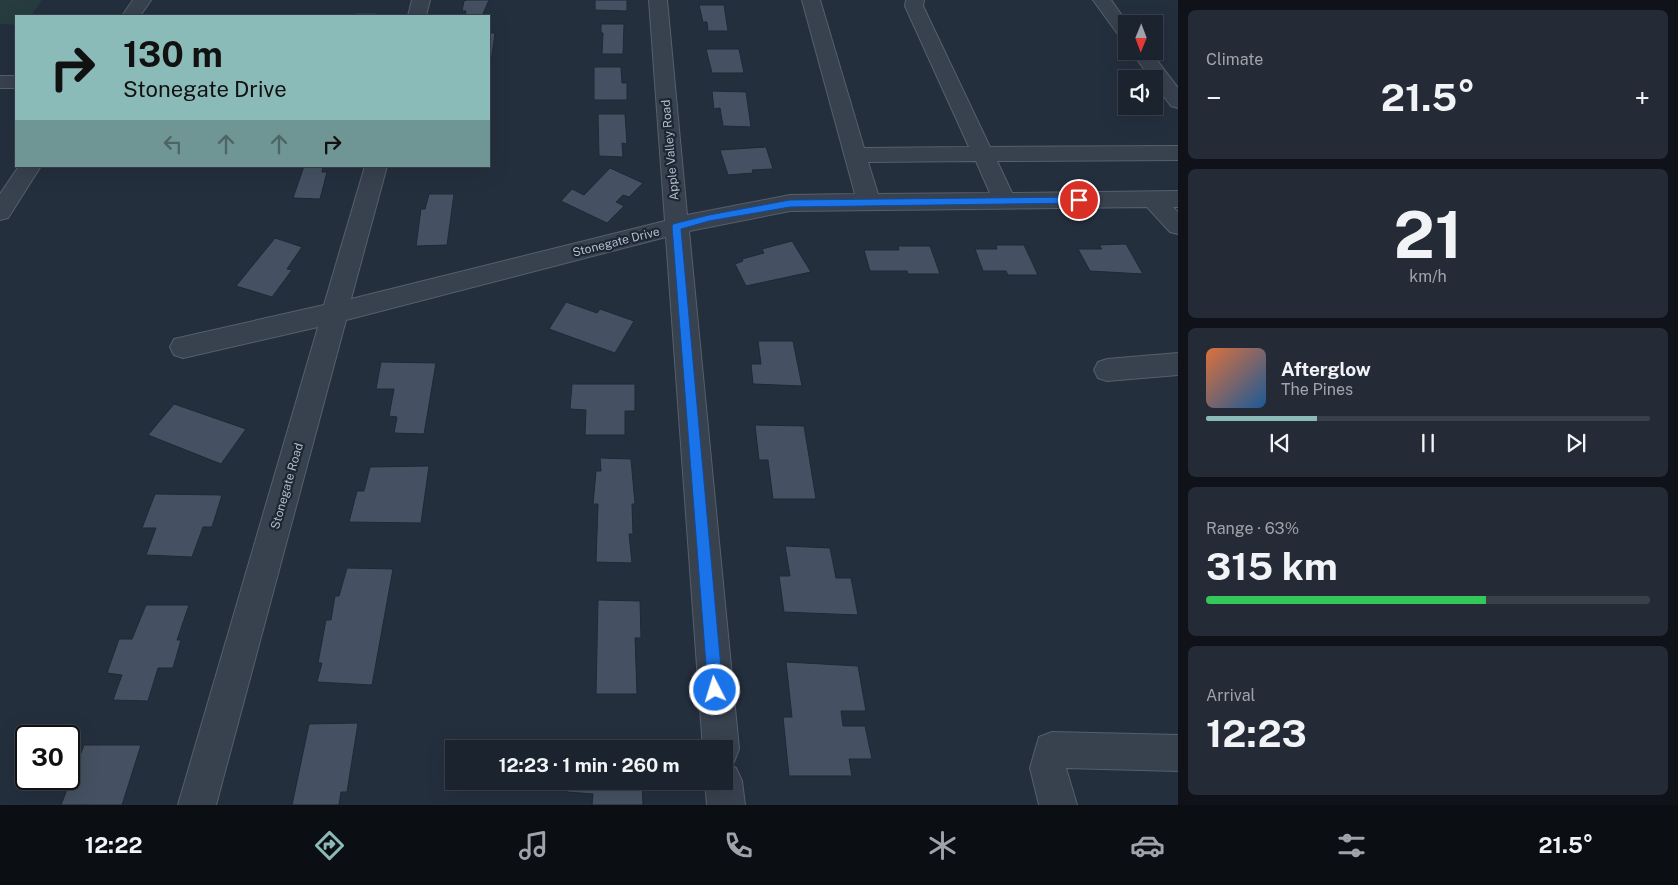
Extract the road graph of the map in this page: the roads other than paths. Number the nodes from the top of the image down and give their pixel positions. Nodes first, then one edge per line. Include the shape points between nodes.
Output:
1 (142, 0) edge
2 (421, 0) edge
3 (658, 0) edge
4 (811, 0) edge
5 (915, 0) edge
6 (1102, 0) edge
7 (132, 15) edge
8 (417, 15) edge
9 (1118, 22) edge
10 (1147, 60) edge
11 (0, 82) edge
12 (15, 82) edge
13 (1178, 102) edge
14 (1178, 153) edge
15 (983, 154) junction
16 (855, 155) junction
17 (29, 167) edge
18 (376, 167) edge
19 (1178, 199) edge
20 (1153, 200) junction
21 (1005, 201) junction
22 (869, 202) junction
23 (0, 212) edge
24 (676, 226) junction
25 (1178, 226) edge
26 (335, 313) junction
27 (183, 347) dead end
28 (1178, 364) edge
29 (1107, 370) dead end
30 (719, 740) edge
31 (1178, 752) edge
32 (724, 790) edge
33 (197, 805) edge
34 (726, 805) edge
35 (1058, 805) edge

1 - 7 street
2 - 8 street
3 - 24 street, Apple Valley Road
4 - 16 street
5 - 15 street via 914,6
6 - 9 street
10 - 13 street
11 - 12 street
14 - 15 street
15 - 16 street
15 - 21 street
16 - 22 street
17 - 23 street
18 - 26 street, Stonegate Road
19 - 20 street, Stonegate Drive
20 - 21 street, Stonegate Drive
20 - 25 street
21 - 22 street, Stonegate Drive
22 - 24 street, Stonegate Drive via 790,203
24 - 26 street, Stonegate Drive
24 - 30 street, Apple Valley Road
26 - 27 street, Stonegate Drive
26 - 33 street, Stonegate Road
28 - 29 street
31 - 35 street via 1052,750 1048,768
32 - 34 street

